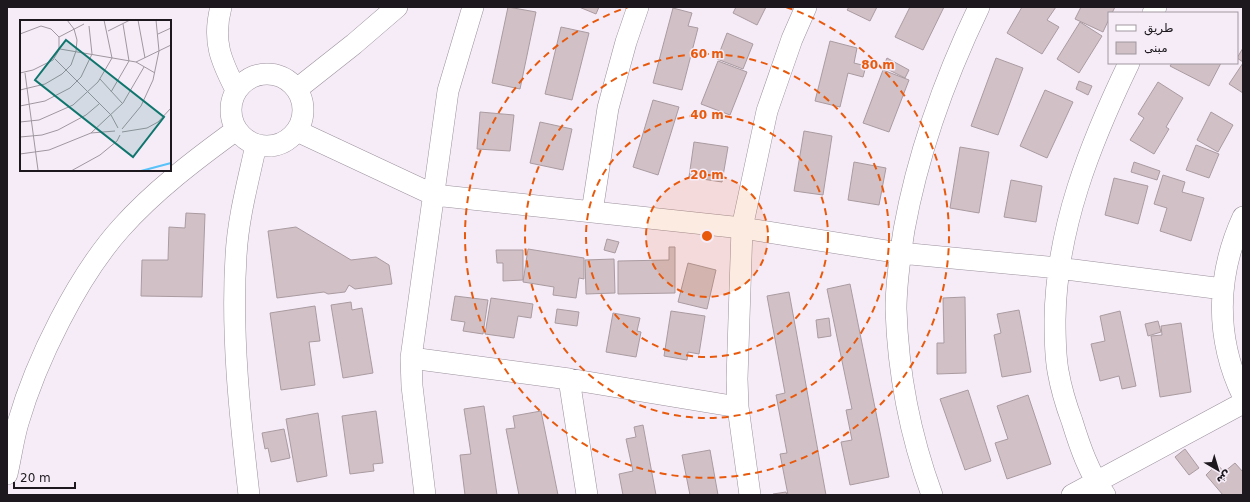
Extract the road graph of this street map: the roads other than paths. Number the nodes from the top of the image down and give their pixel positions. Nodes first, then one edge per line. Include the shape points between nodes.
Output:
1 (221, 7) edge
2 (397, 7) edge
3 (473, 7) edge
4 (638, 7) edge
5 (806, 7) edge
6 (979, 7) edge
7 (1128, 64) edge
8 (236, 84) junction
9 (297, 89) junction
10 (236, 130) junction
11 (297, 131) junction
12 (256, 145) junction
13 (434, 195) junction
14 (592, 212) junction
15 (1243, 217) edge
16 (742, 228) junction
17 (900, 253) junction
18 (1058, 268) junction
19 (1223, 289) junction
20 (411, 358) junction
21 (569, 379) junction
22 (1243, 396) edge
23 (1243, 403) edge
24 (738, 407) junction
25 (7, 474) edge
26 (1100, 488) edge
27 (249, 495) edge
28 (425, 495) edge
29 (587, 495) edge
30 (750, 495) edge
31 (932, 495) edge
32 (1072, 495) edge

1 - 8 street via 217,24 217,45 222,61
2 - 9 street
3 - 13 street via 448,91
4 - 14 street via 608,108
5 - 16 street via 767,111
6 - 17 street via 943,90 923,148
7 - 18 street via 1111,99 1084,166 1068,218
8 - 9 street via 261,74 271,74 281,76
8 - 10 street via 230,110
9 - 11 street via 303,102 303,118
10 - 12 street via 244,139
10 - 25 street via 144,205 121,228 99,256 62,316 44,354 18,423
11 - 12 street via 286,142 271,146
11 - 13 street
12 - 27 street via 239,225 234,288 239,394
13 - 14 street
13 - 20 street
14 - 16 street
15 - 19 street via 1227,266
16 - 17 street
16 - 24 street
17 - 18 street
17 - 31 street via 896,307 899,364 907,410
18 - 19 street
18 - 26 street via 1055,343 1058,371 1076,436
19 - 22 street via 1221,309 1225,345
20 - 21 street
20 - 28 street
21 - 24 street
21 - 29 street
23 - 26 street
24 - 30 street
26 - 32 street

